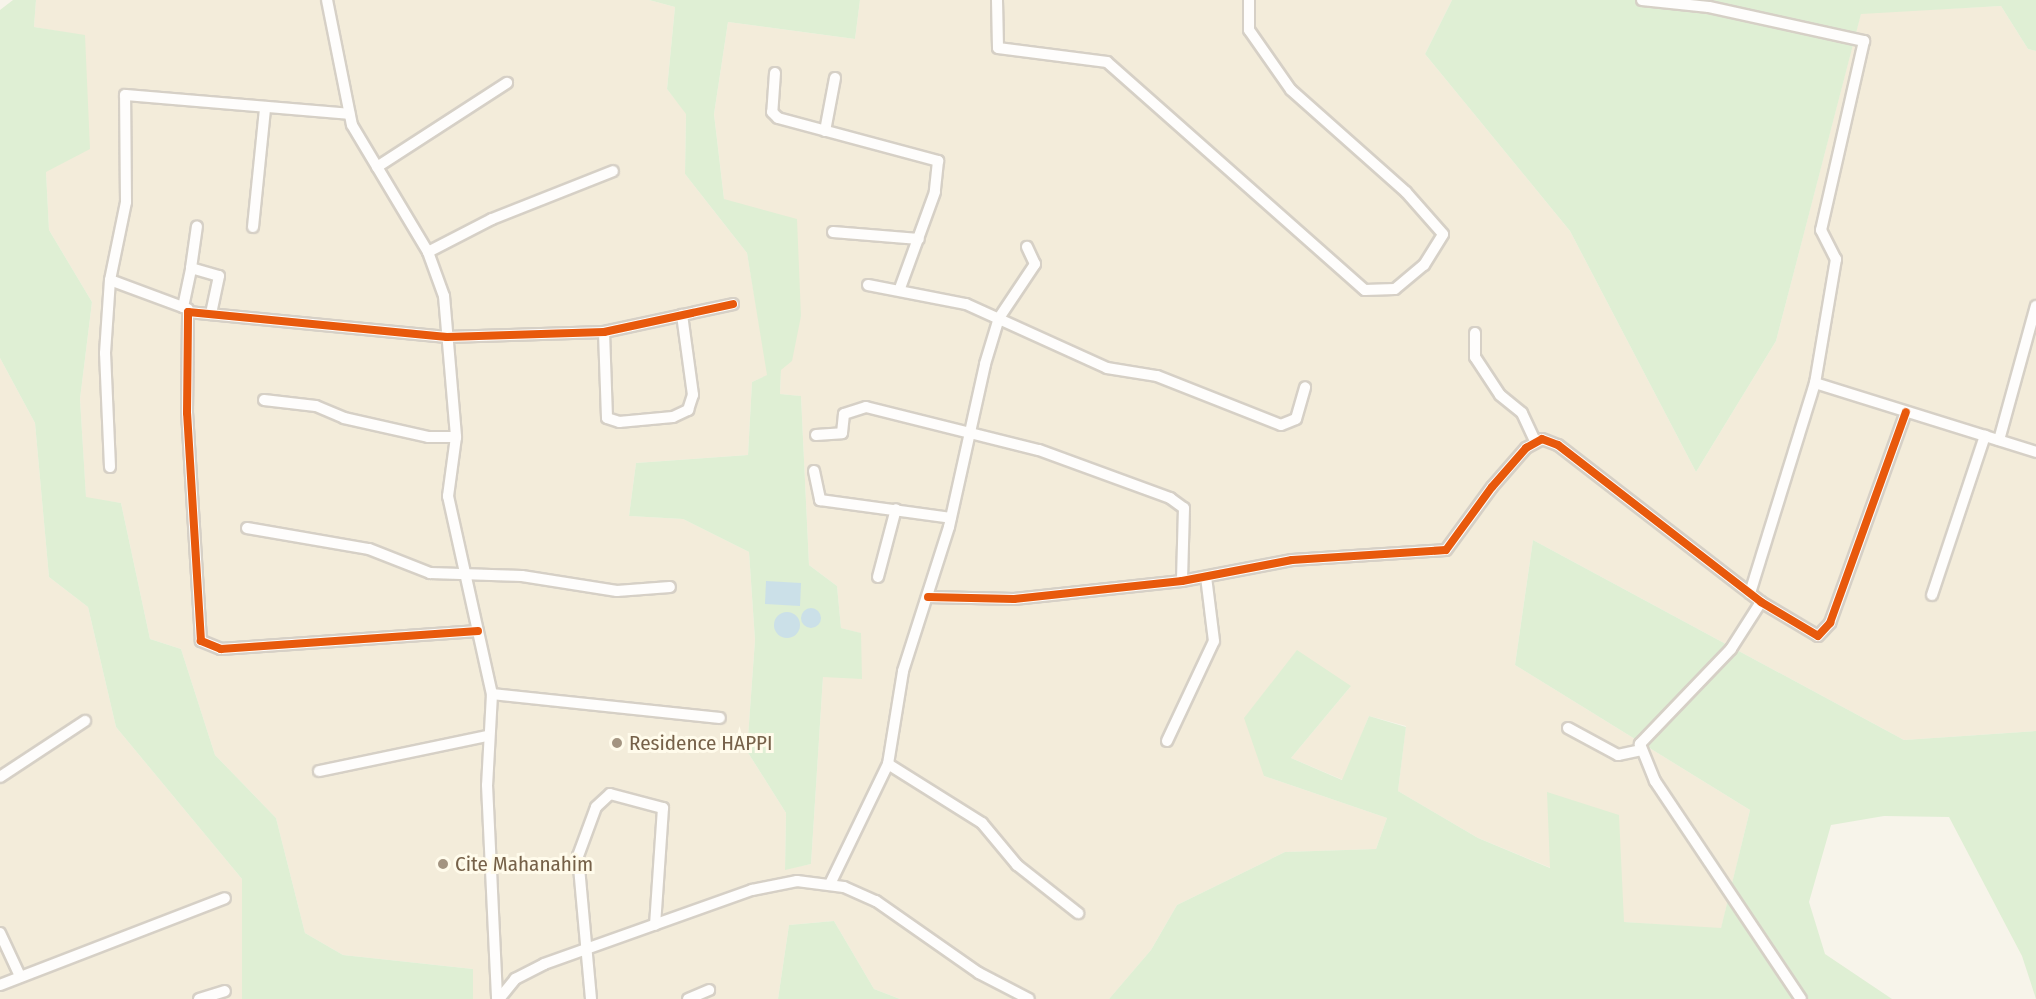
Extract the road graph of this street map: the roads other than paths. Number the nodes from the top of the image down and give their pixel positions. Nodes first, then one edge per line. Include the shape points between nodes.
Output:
1 (327, 0) edge
2 (997, 0) edge
3 (1248, 0) edge
4 (1642, 0) edge
5 (775, 73) dead end
6 (835, 78) dead end
7 (507, 83) dead end
8 (265, 109) junction
9 (349, 114) junction
10 (825, 131) junction
11 (377, 167) junction
12 (613, 171) dead end
13 (197, 226) dead end
14 (253, 227) dead end
15 (833, 232) dead end
16 (919, 240) junction
17 (1027, 248) dead end
18 (428, 252) junction
19 (191, 268) junction
20 (110, 280) junction
21 (868, 285) dead end
22 (900, 288) junction
23 (733, 304) dead end
24 (2036, 306) edge
25 (187, 309) junction
26 (211, 314) junction
27 (682, 315) junction
28 (999, 318) junction
29 (603, 332) junction
30 (1475, 333) dead end
31 (447, 337) junction
32 (1815, 383) junction
33 (1305, 387) dead end
34 (264, 400) dead end
35 (1906, 412) junction
36 (969, 430) junction
37 (816, 435) dead end
38 (1985, 436) junction
39 (456, 437) junction
40 (1999, 440) junction
41 (1535, 441) junction
42 (2036, 452) edge
43 (110, 467) dead end
44 (814, 471) dead end
45 (896, 510) junction
46 (951, 518) junction
47 (248, 528) dead end
48 (468, 577) junction
49 (878, 577) dead end
50 (1206, 577) junction
51 (1182, 581) junction
52 (670, 587) dead end
53 (1750, 593) junction
54 (1932, 595) dead end
55 (928, 597) junction
56 (1761, 602) junction
57 (478, 631) junction
58 (492, 694) junction
59 (720, 718) dead end
60 (85, 721) dead end
61 (1568, 728) dead end
62 (487, 736) junction
63 (1167, 741) dead end
64 (1641, 750) junction
65 (888, 764) junction
66 (319, 771) dead end
67 (0, 777) edge
68 (830, 884) junction
69 (225, 897) dead end
70 (1078, 913) dead end
71 (655, 925) junction
72 (0, 933) edge
73 (584, 952) junction
74 (20, 976) junction
75 (0, 985) edge
76 (225, 990) dead end
77 (709, 990) dead end
78 (199, 999) edge
79 (498, 999) edge
80 (591, 999) edge
81 (688, 999) edge
82 (1029, 999) edge
83 (1801, 999) edge

1 - 9 street
2 - 3 street via 998,48 1107,62 1365,290 1395,289 1424,265 1443,234 1406,192 1291,90 1249,30
4 - 32 street via 1709,7 1864,41 1821,230 1836,259
5 - 10 street via 774,115
6 - 10 street
7 - 11 street
8 - 9 street
8 - 14 street
8 - 20 street via 125,95 126,202
9 - 11 street
10 - 16 street via 938,161
11 - 18 street
12 - 18 street via 492,219
13 - 19 street
15 - 16 street
16 - 22 street
17 - 28 street via 1035,259 1033,269
18 - 31 street via 442,285
19 - 25 street
19 - 26 street via 219,276
20 - 25 street
20 - 43 street via 105,353
21 - 22 street
22 - 28 street
23 - 27 street
24 - 40 street
25 - 26 street
25 - 57 street via 185,361 201,641 221,649
26 - 31 street
27 - 29 street
27 - 29 street via 693,395 688,410 673,417 607,418
28 - 33 street via 1107,368 1157,376 1281,424 1296,419
28 - 36 street
29 - 31 street
30 - 41 street via 1475,357 1500,395 1522,413
31 - 39 street
32 - 35 street
32 - 53 street
34 - 39 street via 316,406 344,418 428,437
35 - 38 street
35 - 56 street via 1824,633 1818,636
36 - 37 street via 866,406 844,414 842,433
36 - 46 street
36 - 51 street via 1039,450 1183,504
38 - 40 street
38 - 54 street
39 - 48 street via 448,496
40 - 42 street
41 - 50 street via 1492,487 1451,548 1292,560
41 - 53 street via 1558,445
44 - 45 street via 820,500
45 - 46 street
45 - 49 street
46 - 55 street
47 - 48 street via 369,549 430,573
48 - 52 street via 522,576 617,591
48 - 57 street
50 - 51 street
50 - 63 street via 1214,641
51 - 55 street via 1014,599
53 - 56 street
55 - 65 street via 903,671
56 - 64 street via 1731,649 1643,736
57 - 58 street
58 - 59 street
58 - 62 street
60 - 67 street
61 - 64 street via 1618,755
62 - 66 street
62 - 79 street
64 - 83 street via 1654,781
65 - 68 street
65 - 70 street via 982,823 1017,865
68 - 71 street via 774,884
68 - 82 street via 876,901 978,973
69 - 74 street
71 - 73 street
71 - 73 street via 663,808 610,794 596,807 578,856
72 - 74 street
73 - 79 street via 526,972
73 - 80 street
74 - 75 street
76 - 78 street
77 - 81 street

